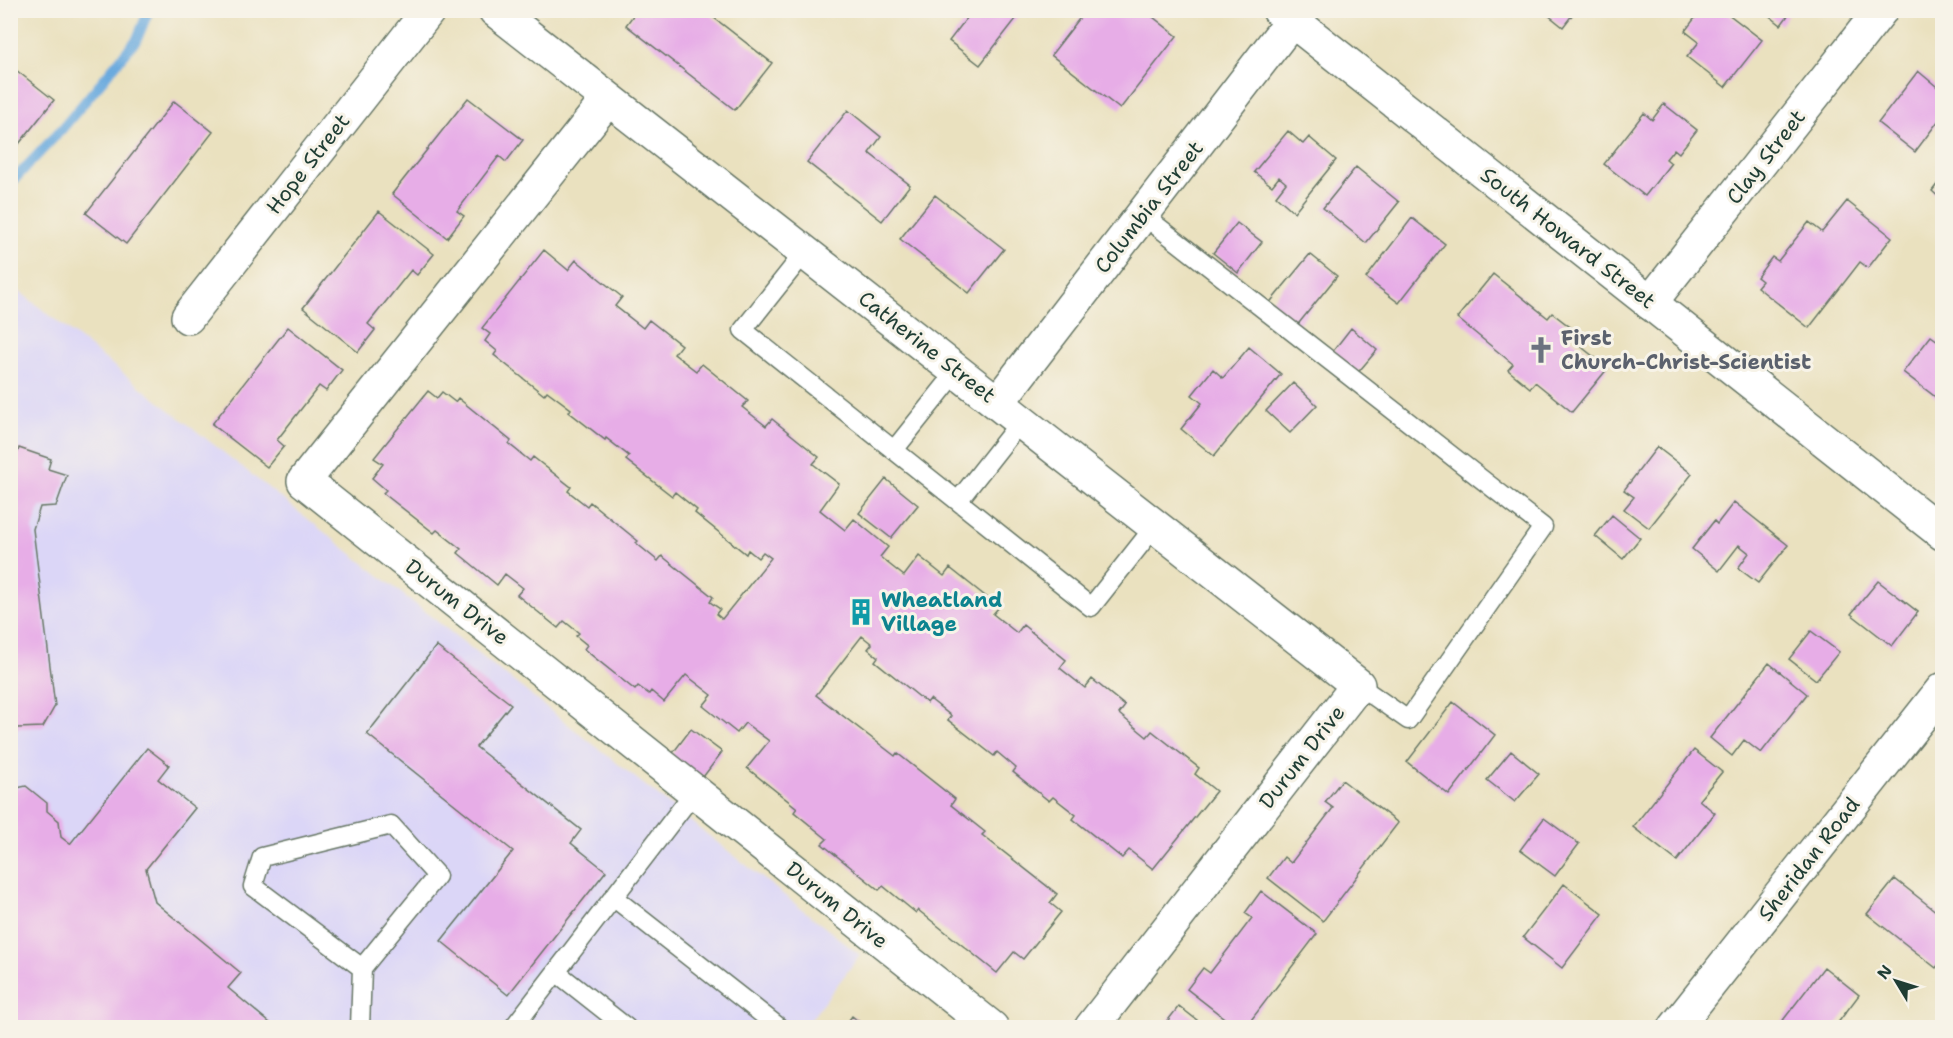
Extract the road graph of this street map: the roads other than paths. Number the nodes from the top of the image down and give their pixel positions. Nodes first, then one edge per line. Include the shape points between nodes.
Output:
1 (429, 10) edge
2 (495, 10) edge
3 (1881, 10) edge
4 (1291, 14) edge
5 (608, 99) junction
6 (1143, 215) junction
7 (805, 252) junction
8 (1650, 303) junction
9 (188, 317) dead end
10 (957, 371) junction
11 (1009, 412) junction
12 (894, 450) junction
13 (958, 501) junction
14 (1155, 526) junction
15 (1942, 533) edge
16 (1358, 685) junction
17 (1942, 690) edge
18 (695, 792) junction
19 (613, 897) junction
20 (362, 968) junction
21 (556, 972) junction
22 (360, 1028) edge
23 (513, 1028) edge
24 (627, 1028) edge
25 (780, 1028) edge
26 (992, 1028) edge
27 (1091, 1028) edge
28 (1675, 1028) edge

1 - 9 street, Hope Street
2 - 5 street, Catherine Street
3 - 8 street, Clay Street
4 - 6 street, Columbia Street
4 - 8 street, South Howard Street
5 - 7 street, Catherine Street
5 - 18 street, Durum Drive via 304,481
6 - 11 street, Columbia Street
6 - 16 lane via 1543,527 1408,720
7 - 10 street, Catherine Street
7 - 12 lane via 743,330
8 - 15 street, South Howard Street
10 - 11 street, Catherine Street
10 - 12 lane
11 - 13 lane
11 - 14 street, Catherine Street
12 - 13 lane
13 - 14 lane via 1091,607
14 - 16 street, Catherine Street
16 - 27 street, Durum Drive
17 - 28 street, Sheridan Road
18 - 19 lane
18 - 26 street, Durum Drive
19 - 21 lane
19 - 25 lane
20 - 20 lane via 437,876 399,833 391,825 262,857 253,886
20 - 22 lane
21 - 23 lane
21 - 24 lane

